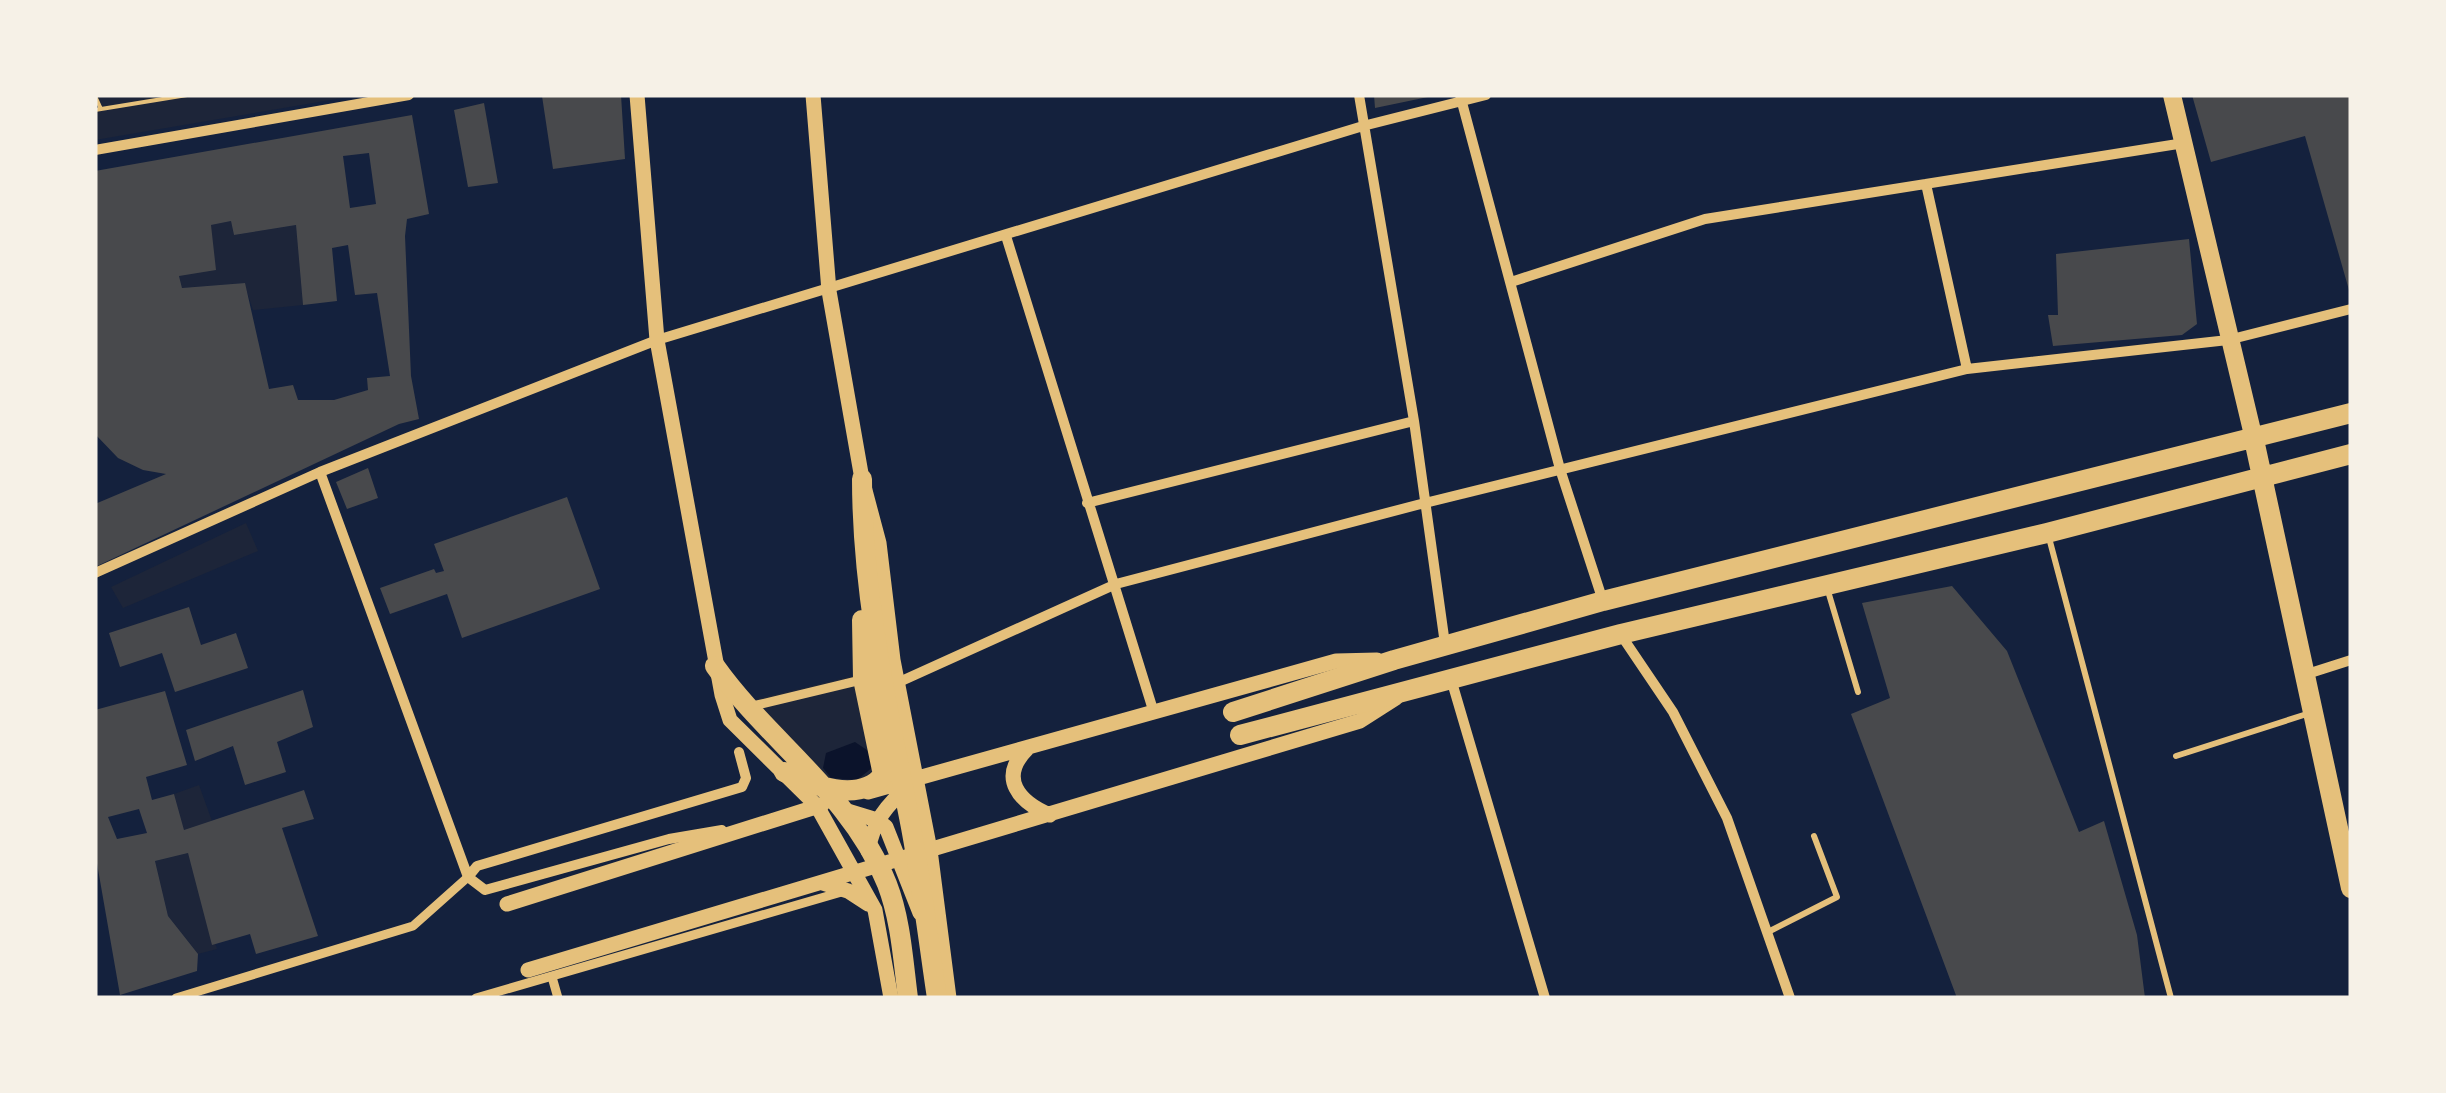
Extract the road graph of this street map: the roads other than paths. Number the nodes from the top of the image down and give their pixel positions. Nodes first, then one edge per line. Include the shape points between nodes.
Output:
1 (409, 95) edge
2 (638, 95) edge
3 (813, 95) edge
4 (1360, 95) edge
5 (1486, 95) edge
6 (2172, 95) edge
7 (1461, 99) edge
8 (1363, 126) junction
9 (2184, 143) junction
10 (95, 150) edge
11 (1926, 184) junction
12 (1006, 236) junction
13 (1511, 282) junction
14 (829, 291) junction
15 (2351, 309) edge
16 (657, 340) junction
17 (2228, 340) junction
18 (1967, 369) junction
19 (2351, 413) edge
20 (1414, 421) junction
21 (2253, 434) junction
22 (2351, 454) edge
23 (1560, 469) junction
24 (320, 472) junction
25 (2264, 474) junction
26 (862, 479) junction
27 (1087, 503) junction
28 (1425, 503) junction
29 (2048, 533) junction
30 (862, 534) junction
31 (95, 573) edge
32 (1116, 584) junction
33 (1826, 585) junction
34 (1603, 600) junction
35 (1620, 634) junction
36 (1445, 644) junction
37 (1394, 660) junction
38 (2351, 660) edge
39 (715, 666) junction
40 (2302, 675) junction
41 (863, 679) junction
42 (1451, 679) junction
43 (898, 683) junction
44 (1408, 691) junction
45 (1858, 692) dead end
46 (748, 703) junction
47 (1233, 712) dead end
48 (2311, 712) junction
49 (1154, 714) junction
50 (1240, 735) dead end
51 (1030, 746) junction
52 (739, 752) dead end
53 (2176, 756) dead end
54 (784, 772) junction
55 (916, 779) junction
56 (818, 806) junction
57 (1050, 815) junction
58 (778, 817) junction
59 (877, 820) junction
60 (738, 828) junction
61 (1814, 836) dead end
62 (930, 850) junction
63 (900, 860) junction
64 (861, 871) junction
65 (468, 877) junction
66 (822, 882) junction
67 (2351, 888) edge
68 (848, 890) junction
69 (506, 904) dead end
70 (875, 910) junction
71 (1767, 932) junction
72 (944, 953) junction
73 (528, 970) dead end
74 (552, 977) junction
75 (176, 998) edge
76 (476, 998) edge
77 (558, 998) edge
78 (891, 998) edge
79 (908, 998) edge
80 (938, 998) edge
81 (949, 998) edge
82 (1545, 998) edge
83 (1790, 998) edge
84 (2171, 998) edge

1 - 10 street
2 - 16 street
3 - 14 street
4 - 8 street
5 - 7 street
6 - 9 main road
7 - 8 street
7 - 13 street
8 - 12 street
8 - 20 street
9 - 11 street
9 - 17 main road
11 - 13 street via 1705,219
11 - 18 street
12 - 14 street
12 - 27 street
13 - 23 street
14 - 16 street
14 - 26 street
15 - 17 street
16 - 24 street
16 - 39 street
17 - 18 street
17 - 21 main road
18 - 23 street
19 - 21 main road
20 - 27 street
20 - 28 street
21 - 25 main road
21 - 34 main road
22 - 25 main road
23 - 28 street
23 - 34 street
24 - 31 street
24 - 65 street
25 - 29 main road
25 - 40 main road
26 - 30 main road
26 - 43 street via 879,542
27 - 32 street
28 - 32 street
28 - 36 street
29 - 33 main road
29 - 84 lane
30 - 41 main road
30 - 80 main road via 878,672
32 - 43 street
32 - 49 street
33 - 35 main road
33 - 45 lane
34 - 36 main road
35 - 42 main road
35 - 71 street via 1674,712 1727,818
36 - 37 main road
37 - 47 main road
37 - 49 street via 1336,660
38 - 40 street
39 - 46 main road
39 - 54 street via 730,720
40 - 48 main road
41 - 46 street
41 - 54 main road via 884,766 877,783 839,789
42 - 44 main road
42 - 82 street
43 - 55 street
44 - 50 main road
44 - 57 street via 1360,721
46 - 79 main road via 830,793 876,861 898,921
48 - 53 lane
48 - 67 main road
49 - 51 street
51 - 55 street
51 - 57 street via 1013,766 1014,788
52 - 65 street via 742,787 477,866
54 - 56 street
54 - 58 street via 789,792
55 - 56 street
55 - 59 street
55 - 62 street
56 - 58 street
56 - 59 street
56 - 64 street
57 - 62 street
58 - 60 street
59 - 63 street via 892,836
59 - 64 street
60 - 65 street via 669,839 485,890
60 - 69 street
61 - 71 lane via 1837,898
62 - 63 street
62 - 72 street
63 - 64 street
63 - 72 street via 917,908
64 - 66 street
64 - 70 street
65 - 75 street via 413,926
66 - 68 street
66 - 73 street
68 - 70 street
68 - 74 street
70 - 78 street
71 - 83 street
72 - 81 street
74 - 76 street
74 - 77 street

